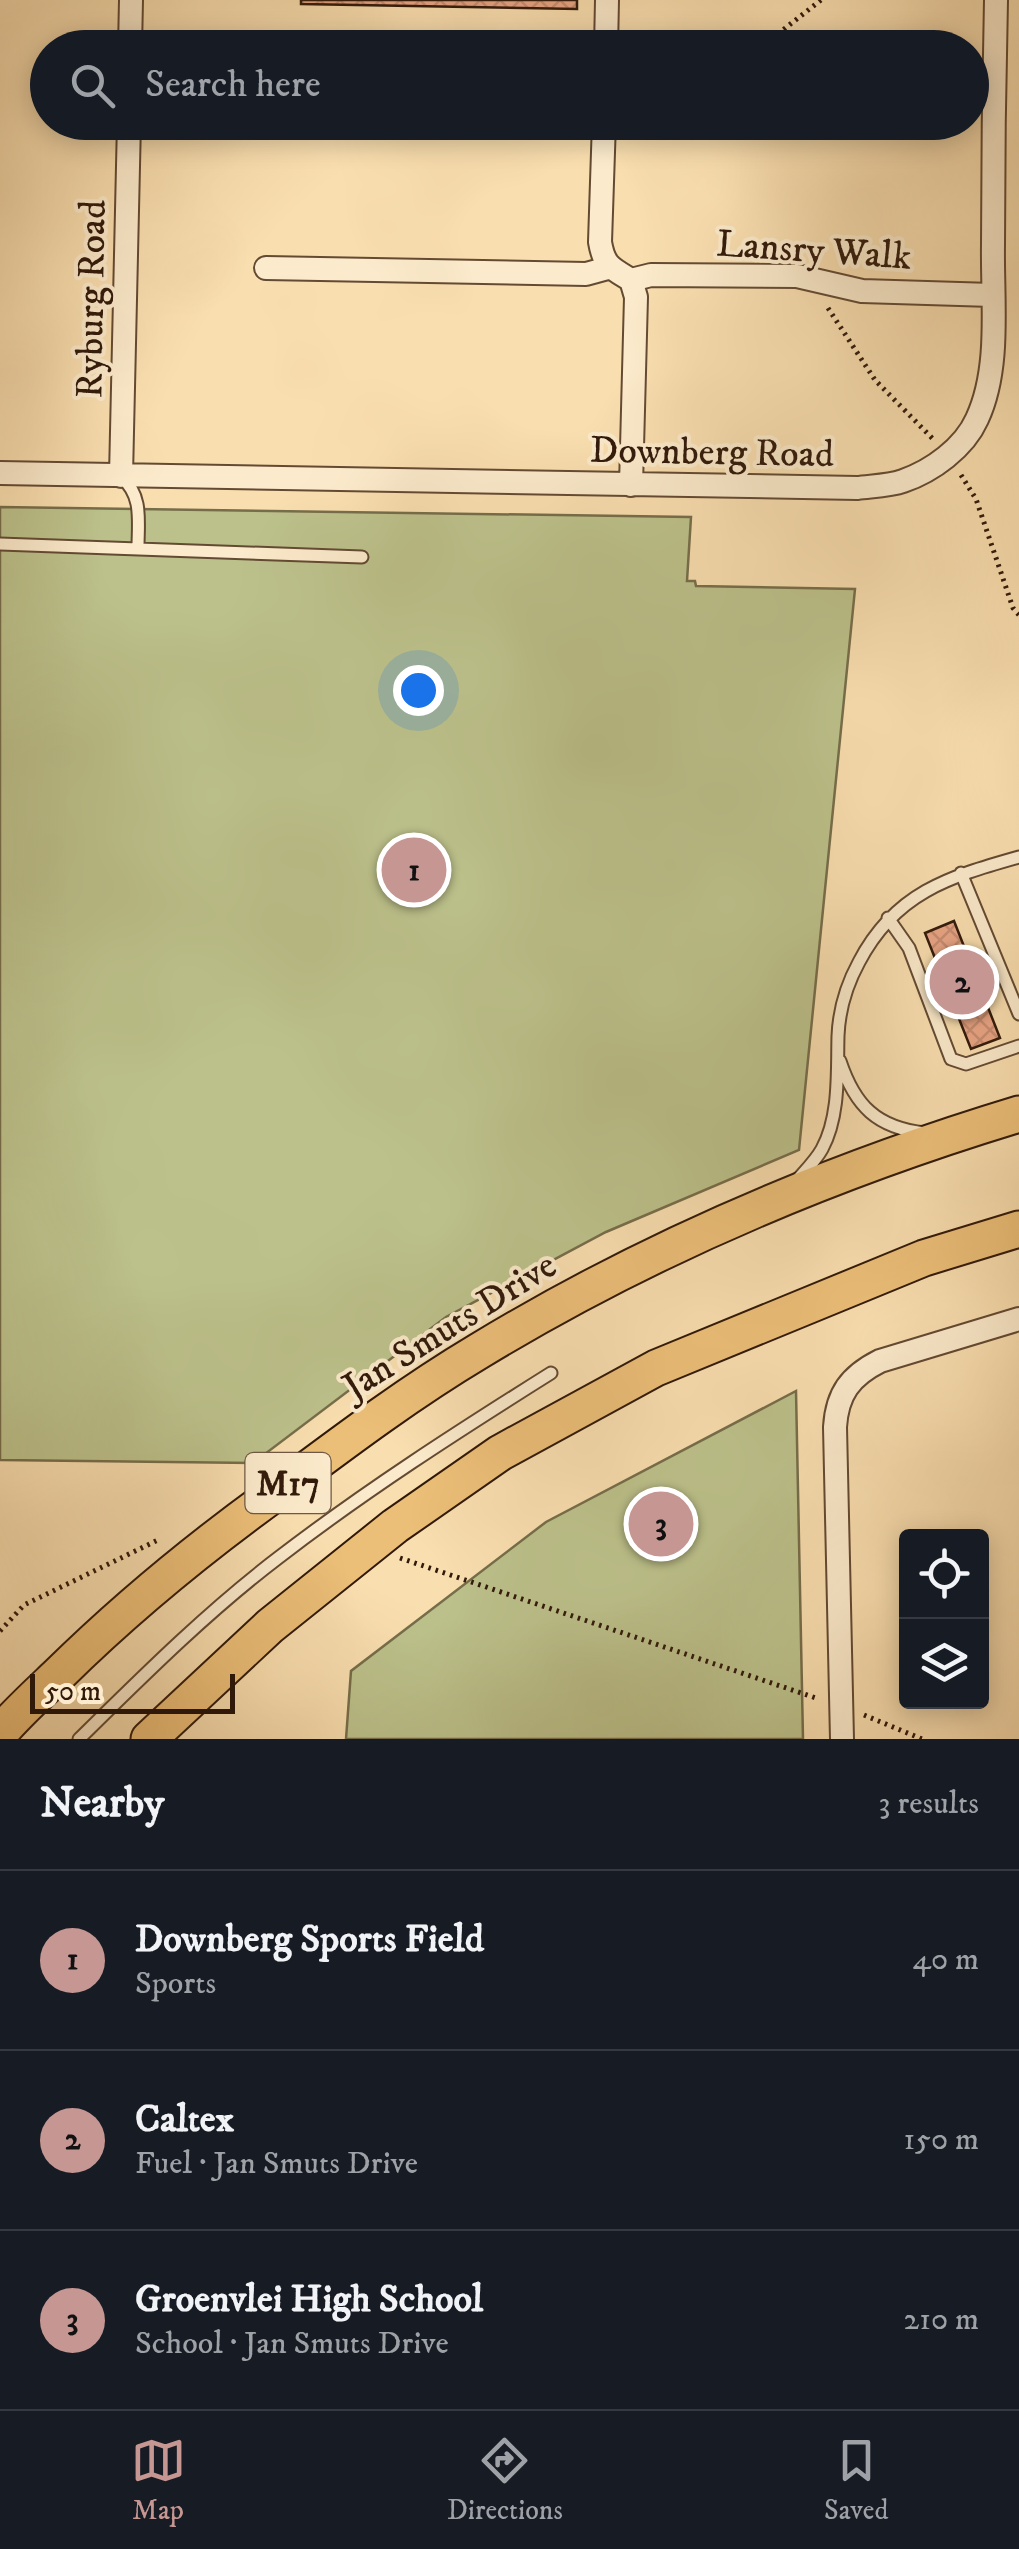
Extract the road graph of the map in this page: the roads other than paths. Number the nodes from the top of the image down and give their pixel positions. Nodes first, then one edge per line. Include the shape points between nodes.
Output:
1 (131, 0) edge
2 (607, 0) edge
3 (996, 0) edge
4 (130, 30) edge
5 (606, 30) edge
6 (989, 44) edge
7 (128, 140) edge
8 (603, 140) edge
9 (985, 140) edge
10 (266, 268) dead end
11 (608, 268) junction
12 (630, 280) junction
13 (992, 295) junction
14 (0, 473) edge
15 (121, 476) junction
16 (631, 485) junction
17 (0, 544) edge
18 (138, 548) junction
19 (362, 557) dead end
20 (1019, 856) edge
21 (962, 873) junction
22 (888, 918) junction
23 (1019, 1014) edge
24 (1019, 1046) edge
25 (839, 1057) junction
26 (1019, 1114) edge
27 (949, 1135) junction
28 (782, 1200) junction
29 (1019, 1228) edge
30 (1019, 1319) edge
31 (550, 1373) dead end
32 (0, 1733) edge
33 (79, 1739) edge
34 (149, 1739) edge
35 (842, 1739) edge

1 - 4 street
2 - 5 street
3 - 6 street, Downberg Road
7 - 15 street, Ryburg Road
8 - 11 street via 600,242
9 - 13 street, Downberg Road
10 - 11 street via 586,274
11 - 12 street
12 - 13 street, Lansry Walk via 806,276 862,291
12 - 16 street via 636,297
13 - 16 street, Downberg Road via 990,366 978,418 949,456 902,482 857,488
14 - 15 street, Downberg Road
15 - 16 street, Downberg Road
15 - 18 lane via 137,498
17 - 18 lane
18 - 19 lane
20 - 21 lane
21 - 22 lane via 914,896
21 - 23 lane
22 - 24 lane via 909,948 951,1059 966,1064
22 - 25 lane via 850,978
25 - 27 lane via 849,1088 880,1122
25 - 28 lane via 823,1148
26 - 27 main road, Jan Smuts Drive / M17
27 - 28 main road, Jan Smuts Drive / M17
28 - 32 main road, Jan Smuts Drive / M17 via 575,1296 351,1436 177,1568
29 - 34 main road, M17 via 924,1258 656,1368 500,1453 270,1626
30 - 35 street via 880,1361 843,1390 835,1427
31 - 33 lane via 402,1467 274,1561

